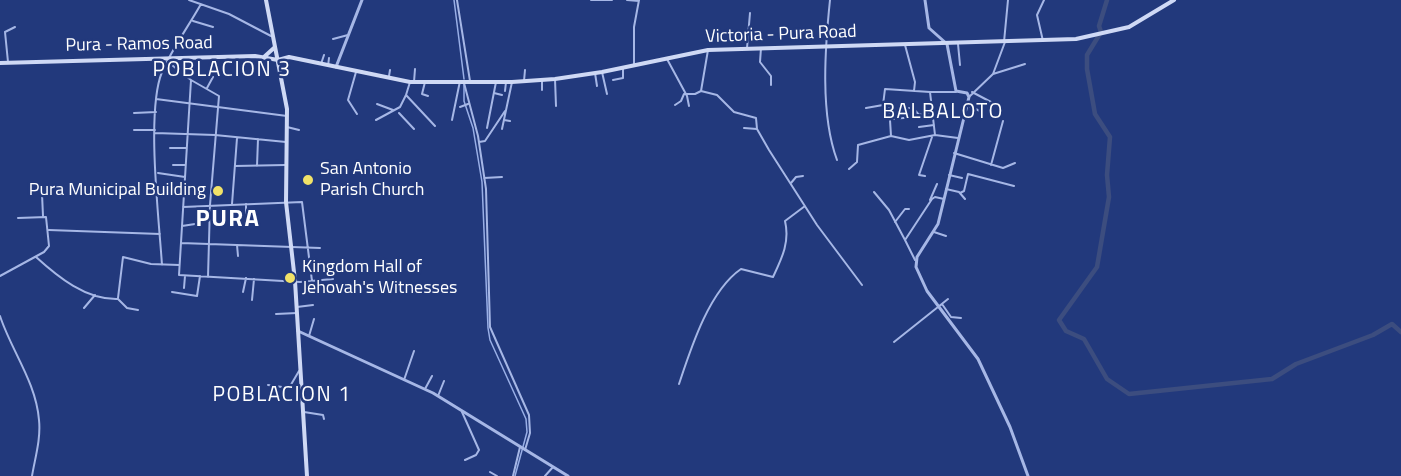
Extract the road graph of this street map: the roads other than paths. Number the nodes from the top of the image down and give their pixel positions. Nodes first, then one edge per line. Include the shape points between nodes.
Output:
1 (189, 0) edge
2 (266, 0) edge
3 (360, 0) edge
4 (457, 0) edge
5 (591, 0) edge
6 (612, 0) edge
7 (627, 0) edge
8 (830, 0) edge
9 (925, 0) edge
10 (1008, 0) edge
11 (1044, 0) edge
12 (1174, 0) edge
13 (639, 1) edge
14 (201, 4) junction
15 (750, 13) dead end
16 (192, 20) junction
17 (15, 27) dead end
18 (213, 27) dead end
19 (348, 35) junction
20 (274, 37) junction
21 (333, 39) dead end
22 (1043, 41) junction
23 (1004, 42) junction
24 (947, 44) junction
25 (957, 44) junction
26 (905, 45) junction
27 (276, 46) junction
28 (826, 47) junction
29 (747, 48) junction
30 (761, 48) junction
31 (708, 50) junction
32 (336, 53) dead end
33 (341, 54) junction
34 (324, 55) dead end
35 (264, 57) junction
36 (290, 57) junction
37 (329, 58) dead end
38 (666, 59) junction
39 (169, 60) junction
40 (278, 60) junction
41 (0, 63) edge
42 (8, 63) junction
43 (321, 64) junction
44 (1025, 64) dead end
45 (634, 65) junction
46 (960, 65) dead end
47 (328, 66) junction
48 (336, 68) junction
49 (623, 68) junction
50 (415, 69) dead end
51 (382, 70) dead end
52 (390, 70) dead end
53 (525, 70) dead end
54 (356, 72) junction
55 (602, 72) junction
56 (595, 73) junction
57 (993, 74) junction
58 (213, 77) dead end
59 (380, 77) junction
60 (388, 79) junction
61 (555, 79) junction
62 (191, 80) junction
63 (613, 80) dead end
64 (462, 81) junction
65 (470, 81) junction
66 (524, 81) junction
67 (542, 81) junction
68 (412, 82) junction
69 (424, 82) junction
70 (496, 82) junction
71 (509, 82) junction
72 (771, 85) dead end
73 (597, 87) dead end
74 (207, 88) junction
75 (505, 90) dead end
76 (542, 90) dead end
77 (701, 91) junction
78 (914, 91) junction
79 (930, 92) junction
80 (956, 92) junction
81 (973, 92) junction
82 (494, 93) junction
83 (607, 94) dead end
84 (686, 94) junction
85 (406, 95) junction
86 (502, 95) dead end
87 (968, 95) junction
88 (428, 96) dead end
89 (156, 99) junction
90 (991, 102) dead end
91 (189, 104) junction
92 (377, 104) dead end
93 (468, 104) junction
94 (889, 104) dead end
95 (675, 105) dead end
96 (967, 105) junction
97 (556, 106) dead end
98 (689, 106) dead end
99 (400, 107) junction
100 (460, 107) dead end
101 (866, 108) dead end
102 (904, 108) dead end
103 (217, 109) junction
104 (506, 109) junction
105 (393, 110) junction
106 (156, 112) junction
107 (932, 112) junction
108 (134, 113) dead end
109 (357, 114) dead end
110 (287, 116) junction
111 (984, 117) dead end
112 (904, 118) dead end
113 (889, 119) junction
114 (376, 120) dead end
115 (452, 120) dead end
116 (504, 120) junction
117 (510, 121) dead end
118 (1003, 121) dead end
119 (934, 125) junction
120 (435, 126) dead end
121 (287, 127) junction
122 (919, 127) dead end
123 (487, 128) dead end
124 (744, 128) dead end
125 (134, 129) dead end
126 (414, 129) dead end
127 (502, 129) dead end
128 (757, 129) junction
129 (299, 130) dead end
130 (155, 131) junction
131 (187, 133) junction
132 (215, 135) junction
133 (891, 136) junction
134 (933, 136) junction
135 (237, 137) junction
136 (958, 138) junction
137 (258, 139) junction
138 (286, 142) junction
139 (479, 142) junction
140 (170, 147) dead end
141 (186, 148) junction
142 (954, 153) junction
143 (837, 160) dead end
144 (1016, 163) dead end
145 (173, 165) dead end
146 (185, 165) junction
147 (285, 165) junction
148 (991, 165) junction
149 (235, 166) junction
150 (257, 166) junction
151 (849, 169) dead end
152 (157, 173) junction
153 (949, 175) junction
154 (803, 176) dead end
155 (925, 176) dead end
156 (185, 177) junction
157 (502, 177) dead end
158 (484, 178) junction
159 (962, 178) dead end
160 (790, 183) junction
161 (937, 184) dead end
162 (1014, 186) dead end
163 (946, 189) junction
164 (874, 192) dead end
165 (960, 193) junction
166 (42, 194) dead end
167 (944, 199) junction
168 (965, 199) dead end
169 (285, 202) junction
170 (232, 204) junction
171 (246, 204) junction
172 (210, 205) junction
173 (927, 205) junction
174 (805, 206) junction
175 (183, 207) junction
176 (909, 209) dead end
177 (43, 216) junction
178 (18, 218) dead end
179 (895, 222) junction
180 (195, 224) dead end
181 (246, 225) dead end
182 (182, 226) junction
183 (48, 230) junction
184 (934, 232) junction
185 (160, 234) junction
186 (946, 236) dead end
187 (905, 240) junction
188 (181, 243) junction
189 (209, 244) junction
190 (237, 245) junction
191 (291, 247) junction
192 (308, 248) junction
193 (320, 248) dead end
194 (238, 256) dead end
195 (36, 257) junction
196 (915, 260) junction
197 (162, 264) junction
198 (179, 265) junction
199 (185, 275) junction
200 (0, 276) edge
201 (200, 276) junction
202 (208, 276) junction
203 (246, 278) junction
204 (254, 279) junction
205 (333, 279) dead end
206 (312, 280) junction
207 (295, 281) junction
208 (862, 285) dead end
209 (184, 288) dead end
210 (172, 292) dead end
211 (243, 292) dead end
212 (95, 295) junction
213 (118, 299) junction
214 (948, 299) dead end
215 (252, 300) dead end
216 (942, 304) junction
217 (313, 305) dead end
218 (297, 307) junction
219 (938, 307) junction
220 (84, 308) dead end
221 (138, 310) dead end
222 (297, 313) junction
223 (276, 314) dead end
224 (0, 316) edge
225 (961, 318) dead end
226 (314, 319) dead end
227 (298, 331) junction
228 (309, 336) junction
229 (894, 342) dead end
230 (414, 351) dead end
231 (301, 368) junction
232 (432, 376) dead end
233 (404, 380) junction
234 (444, 381) dead end
235 (679, 384) dead end
236 (268, 385) dead end
237 (425, 389) junction
238 (438, 396) junction
239 (461, 409) junction
240 (304, 412) junction
241 (324, 419) dead end
242 (520, 447) junction
243 (525, 450) junction
244 (465, 460) dead end
245 (554, 467) junction
246 (490, 472) dead end
247 (32, 476) edge
248 (307, 476) edge
249 (497, 476) edge
250 (513, 476) edge
251 (545, 476) edge
252 (568, 476) edge
253 (1028, 476) edge

1 - 14 street
2 - 20 main road
3 - 19 street
4 - 65 street
5 - 6 street
7 - 13 street
8 - 28 street
9 - 24 street via 929,28
10 - 23 street
11 - 22 street via 1037,15
12 - 22 main road, Victoria - Pura Road via 1129,27
13 - 45 street
14 - 16 street
14 - 20 street
15 - 29 street
16 - 18 street
16 - 39 street
17 - 42 street via 5,32
19 - 21 street
19 - 33 street
20 - 27 main road
22 - 23 main road, Victoria - Pura Road
23 - 25 main road, Victoria - Pura Road
23 - 57 street
24 - 25 main road, Victoria - Pura Road
24 - 26 main road, Victoria - Pura Road
24 - 80 street
25 - 46 street
26 - 28 main road, Victoria - Pura Road
26 - 78 street
27 - 35 main road
27 - 36 main road
27 - 40 main road
28 - 30 main road, Victoria - Pura Road
28 - 143 street via 826,96
29 - 30 main road, Victoria - Pura Road
29 - 31 main road, Victoria - Pura Road
30 - 72 street via 760,62 771,76
31 - 38 main road, Victoria - Pura Road
31 - 77 street
32 - 33 street
33 - 48 street
34 - 43 street
35 - 39 main road, Pura - Ramos Road
35 - 40 main road, Pura - Ramos Road
36 - 40 main road, Victoria - Pura Road
36 - 43 main road, Victoria - Pura Road
37 - 47 street
38 - 45 main road, Victoria - Pura Road
38 - 84 street
39 - 42 main road, Pura - Ramos Road
39 - 62 street
39 - 89 street
40 - 110 main road
41 - 42 main road, Pura - Ramos Road
43 - 47 main road, Victoria - Pura Road
44 - 57 street
45 - 49 main road, Victoria - Pura Road
47 - 48 main road, Victoria - Pura Road
48 - 54 main road, Victoria - Pura Road
49 - 55 main road, Victoria - Pura Road
49 - 63 street via 623,78
50 - 68 street
51 - 59 street
52 - 60 street
53 - 66 street
54 - 59 main road, Victoria - Pura Road
54 - 109 street via 348,100
55 - 56 main road, Victoria - Pura Road
55 - 83 street
56 - 61 main road, Victoria - Pura Road
56 - 73 street
57 - 81 street
58 - 74 street
59 - 60 main road, Victoria - Pura Road
60 - 68 main road, Victoria - Pura Road
61 - 67 main road, Victoria - Pura Road
61 - 97 street
62 - 74 street
62 - 91 street
64 - 65 main road, Victoria - Pura Road
64 - 69 main road, Victoria - Pura Road
64 - 93 street
64 - 115 street
65 - 70 main road, Victoria - Pura Road
66 - 67 main road, Victoria - Pura Road
66 - 71 main road, Victoria - Pura Road
67 - 76 street
68 - 69 main road, Victoria - Pura Road
68 - 85 street
69 - 88 street via 422,94
70 - 71 main road, Victoria - Pura Road
70 - 82 street
71 - 75 street
71 - 104 street
74 - 103 street via 219,94
77 - 84 street
77 - 128 street via 717,95 736,113 756,118
78 - 79 street
78 - 101 street via 884,89 883,105
79 - 80 street
79 - 107 street
80 - 87 street
81 - 87 street
81 - 90 street
82 - 86 street
82 - 123 street
84 - 95 street
84 - 98 street
85 - 99 street
85 - 120 street
87 - 96 street
89 - 91 street
89 - 106 street
91 - 103 street
91 - 131 street
92 - 105 street
93 - 100 street
93 - 139 street
94 - 113 street
96 - 111 street
96 - 136 street
99 - 105 street
99 - 126 street via 399,114
102 - 107 street via 914,109 919,115
103 - 110 street
103 - 132 street
104 - 116 street
104 - 139 street via 485,141
105 - 114 street
106 - 108 street
106 - 130 street
107 - 119 street
110 - 121 main road
112 - 113 street
113 - 133 street
116 - 117 street
116 - 127 street
118 - 148 street
119 - 122 street
119 - 134 street
121 - 129 street
121 - 138 main road
124 - 128 street
125 - 130 street
128 - 160 street
130 - 131 street
130 - 152 street
131 - 132 street
131 - 141 street
132 - 135 street
132 - 172 street
133 - 134 street via 907,140
133 - 151 street via 857,146 857,162
134 - 136 street
134 - 155 street via 919,176
135 - 137 street
135 - 149 street
136 - 142 street
137 - 138 street
137 - 150 street
138 - 147 main road
139 - 158 street
140 - 141 street
141 - 146 street
142 - 148 street
142 - 153 street
144 - 148 street via 1005,168
145 - 146 street
146 - 156 street
147 - 150 street
147 - 169 main road
149 - 150 street
149 - 170 street
152 - 156 street
152 - 185 street
153 - 159 street
153 - 163 street
154 - 160 street
156 - 175 street
157 - 158 street
158 - 243 street via 490,327 528,415 530,433
160 - 174 street
161 - 173 street
162 - 165 street via 968,174
163 - 165 street
163 - 167 street
164 - 179 street
165 - 168 street
166 - 177 street
167 - 173 street via 933,197
167 - 184 street
169 - 171 street
169 - 191 main road
169 - 192 street via 303,204
170 - 171 street
170 - 172 street
171 - 181 street
172 - 175 street
172 - 189 street
173 - 187 street
174 - 208 street
174 - 235 street via 785,221 786,246 773,277 742,269 727,283 704,316
175 - 182 street
176 - 179 street
177 - 178 street
177 - 183 street via 47,218
179 - 187 street
180 - 182 street
182 - 188 street
183 - 185 street
183 - 195 street via 49,246
184 - 186 street
184 - 196 street
185 - 197 street
187 - 196 street
188 - 189 street
188 - 198 street
189 - 190 street
189 - 202 street
190 - 191 street
190 - 194 street
191 - 192 street
191 - 207 main road
192 - 193 street
192 - 206 street
195 - 200 street
195 - 212 street via 65,282
196 - 219 street via 919,278
197 - 198 street
197 - 213 street via 122,258
198 - 199 street via 178,275
199 - 201 street
199 - 209 street
201 - 202 street
201 - 210 street via 197,296
202 - 203 street
203 - 204 street
203 - 211 street
204 - 207 street
204 - 215 street
205 - 206 street
206 - 207 street
207 - 218 main road
212 - 213 street
212 - 220 street
213 - 221 street via 127,308
214 - 216 street
216 - 219 street
216 - 225 street via 951,317
217 - 218 street
218 - 222 main road
219 - 229 street
219 - 253 street via 978,359
222 - 223 street
222 - 227 main road
224 - 247 street via 38,408 39,434
226 - 228 street
227 - 228 street
227 - 231 main road
228 - 233 street
230 - 233 street
231 - 236 street via 289,388
231 - 240 main road
232 - 237 street
233 - 237 street
234 - 238 street
237 - 238 street
238 - 239 street
239 - 242 street
239 - 244 street via 479,450
240 - 241 street via 323,415
240 - 248 main road
242 - 243 street
242 - 250 street
243 - 245 street
245 - 251 street
245 - 252 street
246 - 249 street

